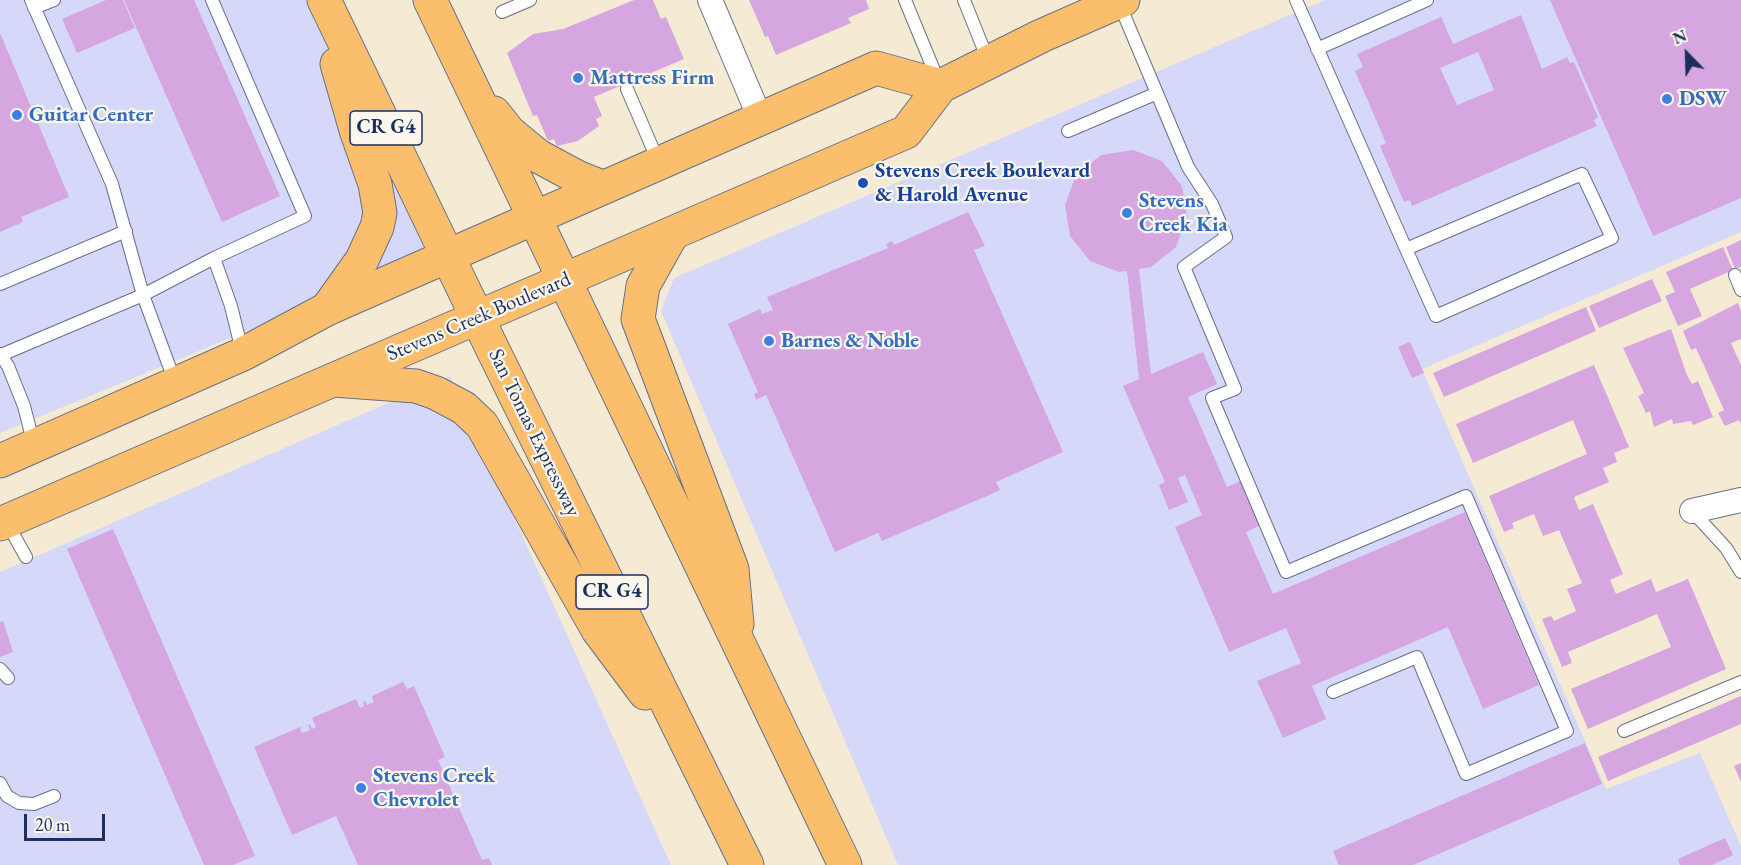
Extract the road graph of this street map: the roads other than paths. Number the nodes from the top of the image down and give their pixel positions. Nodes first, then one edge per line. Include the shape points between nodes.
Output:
1 (54, 0) edge
2 (212, 0) edge
3 (314, 0) edge
4 (324, 0) edge
5 (430, 0) edge
6 (530, 0) edge
7 (710, 0) edge
8 (904, 0) edge
9 (964, 0) edge
10 (1296, 0) edge
11 (1427, 0) edge
12 (1121, 1) edge
13 (32, 4) edge
14 (502, 12) dead end
15 (1317, 49) junction
16 (989, 62) junction
17 (469, 81) junction
18 (941, 87) junction
19 (627, 89) dead end
20 (1155, 94) junction
21 (760, 118) junction
22 (1068, 131) dead end
23 (659, 163) junction
24 (602, 188) junction
25 (534, 218) junction
26 (126, 231) junction
27 (672, 234) junction
28 (1406, 249) junction
29 (448, 256) junction
30 (214, 258) junction
31 (1735, 275) dead end
32 (563, 280) junction
33 (0, 284) edge
34 (1741, 290) edge
35 (143, 295) junction
36 (327, 309) junction
37 (477, 318) junction
38 (243, 354) junction
39 (0, 355) edge
40 (333, 380) junction
41 (176, 383) junction
42 (34, 446) junction
43 (0, 461) edge
44 (1741, 500) edge
45 (1692, 511) joint
46 (3, 523) edge
47 (26, 557) dead end
48 (1741, 572) edge
49 (739, 640) junction
50 (1741, 681) edge
51 (1333, 692) dead end
52 (1624, 731) dead end
53 (681, 732) junction
54 (0, 783) edge
55 (54, 796) dead end
56 (747, 865) edge
57 (845, 865) edge

1 - 13 lane
2 - 30 lane via 305,216
3 - 36 main road via 375,184 380,213 362,260
4 - 29 main road, San Tomas Expressway / CR G4
5 - 17 main road
6 - 14 lane
7 - 21 street
8 - 18 lane
9 - 16 lane
10 - 15 lane
11 - 15 lane
12 - 16 main road, Stevens Creek Boulevard
12 - 20 lane
13 - 26 lane via 112,184
15 - 28 lane
16 - 18 main road, Stevens Creek Boulevard
17 - 24 main road via 509,132 538,156
17 - 25 main road
18 - 21 main road via 876,68
18 - 27 main road, Stevens Creek Boulevard via 906,132
19 - 23 lane
20 - 22 lane
20 - 51 lane via 1226,237 1184,267 1235,389 1212,398 1286,572 1466,496 1567,731 1466,774 1417,657
21 - 23 main road
23 - 24 main road
24 - 25 main road
25 - 29 main road
25 - 32 main road
26 - 33 lane
26 - 35 lane
27 - 32 main road, Stevens Creek Boulevard
27 - 49 main road via 643,286 638,319 732,569
28 - 28 lane via 1582,174 1612,238 1436,315
29 - 36 main road
29 - 37 main road, San Tomas Expressway / CR G4
30 - 35 lane
30 - 38 lane
31 - 34 lane
32 - 37 main road, Stevens Creek Boulevard
32 - 49 main road
35 - 39 lane
35 - 41 lane
36 - 38 main road
37 - 40 main road, Stevens Creek Boulevard
37 - 53 main road, San Tomas Expressway / CR G4
38 - 41 main road
39 - 42 lane via 24,406
40 - 46 main road, Stevens Creek Boulevard
40 - 53 main road via 417,386 464,408 482,425 598,630 641,689
41 - 42 main road
42 - 43 main road
44 - 45 street
45 - 48 lane via 1726,548
46 - 47 lane
49 - 57 main road
50 - 52 lane
53 - 56 main road, San Tomas Expressway / CR G4
54 - 55 lane via 7,796 19,803 34,804

